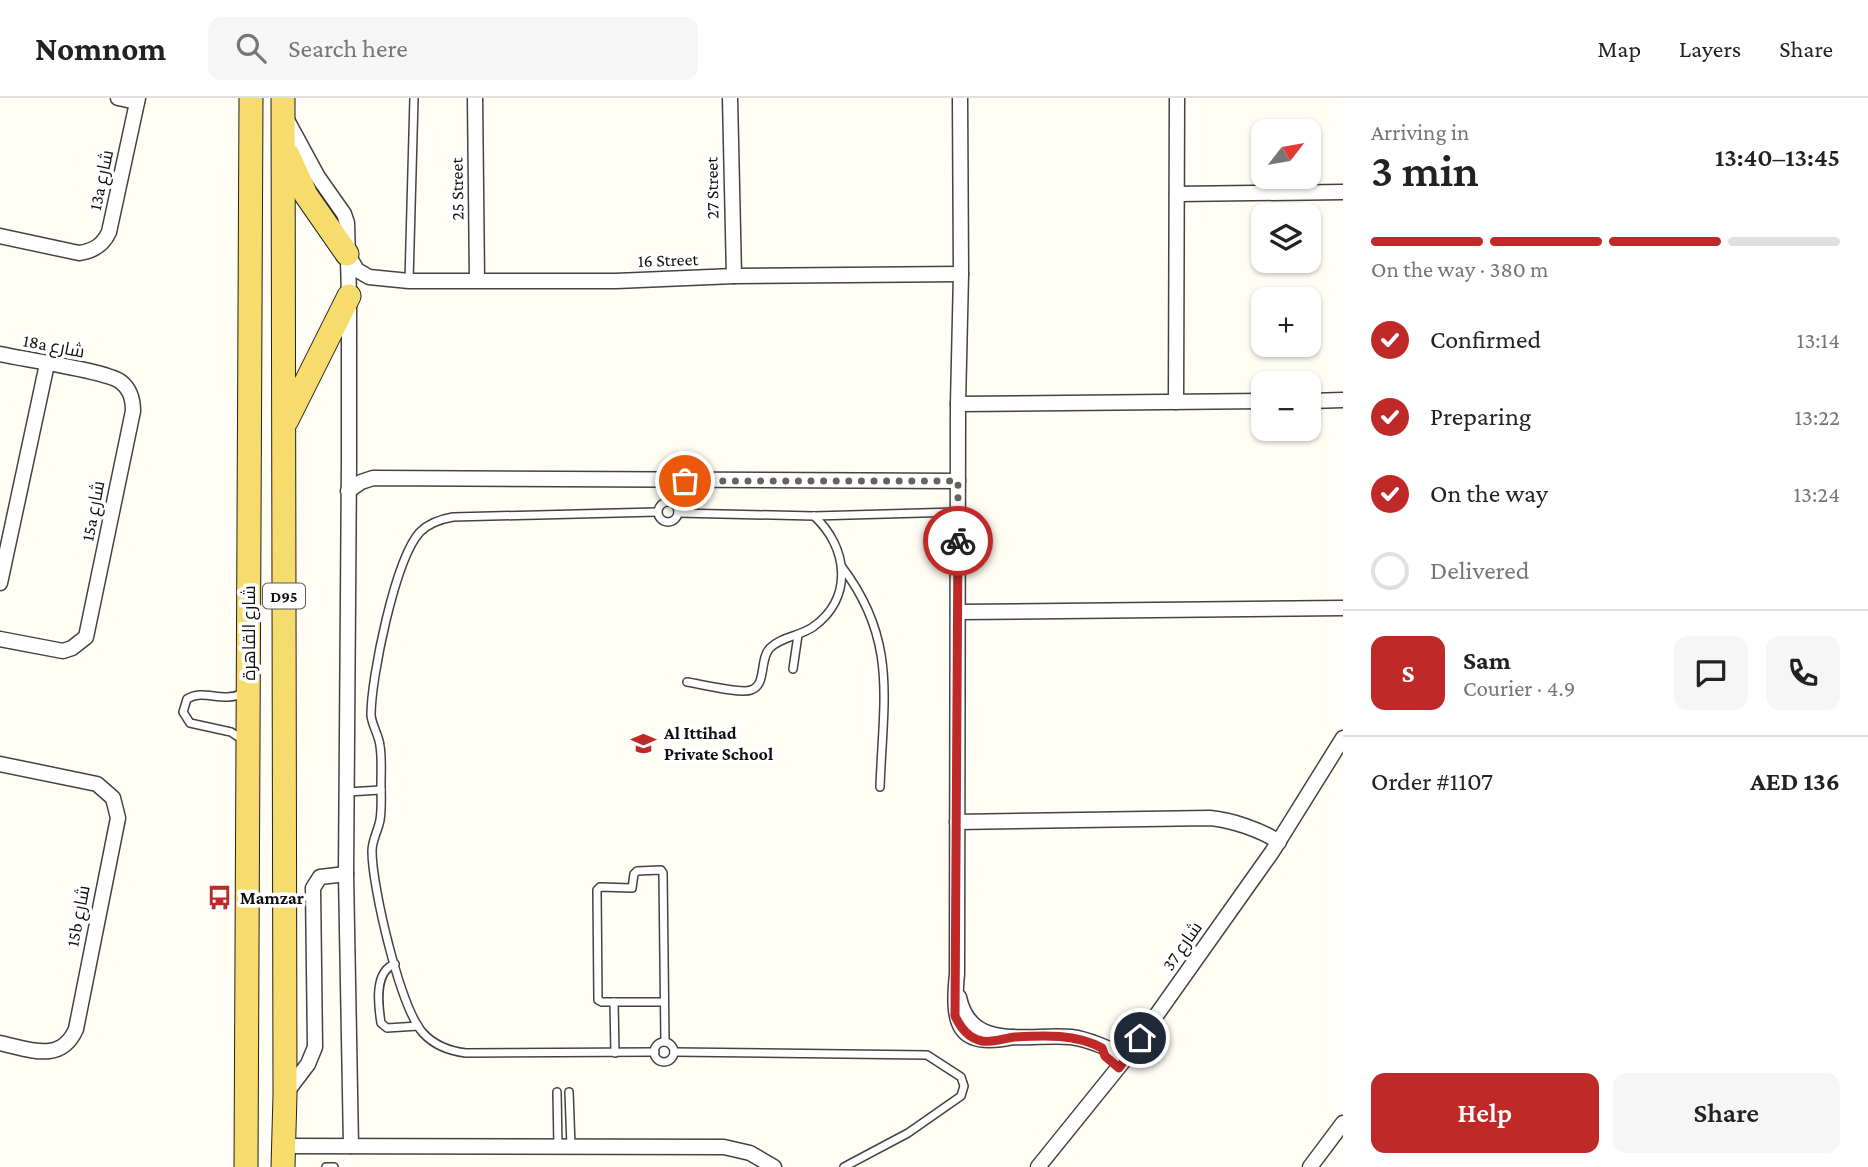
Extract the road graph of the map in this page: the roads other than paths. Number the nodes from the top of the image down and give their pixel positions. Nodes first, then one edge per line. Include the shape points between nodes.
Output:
1 (118, 98) edge
2 (251, 98) edge
3 (414, 98) edge
4 (475, 98) edge
5 (730, 98) edge
6 (960, 98) edge
7 (1177, 98) edge
8 (138, 100) edge
9 (283, 106) edge
10 (283, 143) junction
11 (1343, 192) edge
12 (1177, 194) junction
13 (0, 236) edge
14 (347, 254) junction
15 (961, 274) junction
16 (734, 276) junction
17 (376, 279) junction
18 (477, 280) junction
19 (409, 281) junction
20 (349, 296) junction
21 (0, 354) edge
22 (47, 364) junction
23 (100, 374) joint
24 (1343, 400) edge
25 (1251, 401) edge
26 (1321, 401) edge
27 (1176, 402) junction
28 (958, 404) junction
29 (284, 426) junction
30 (349, 461) junction
31 (373, 478) junction
32 (958, 481) junction
33 (348, 491) junction
34 (657, 512) junction
35 (958, 512) junction
36 (678, 513) junction
37 (814, 516) junction
38 (842, 566) junction
39 (0, 583) edge
40 (1343, 608) edge
41 (958, 612) junction
42 (798, 635) junction
43 (0, 639) edge
44 (793, 669) dead end
45 (687, 682) dead end
46 (249, 689) junction
47 (1343, 738) edge
48 (249, 746) junction
49 (0, 764) edge
50 (247, 775) junction
51 (880, 787) dead end
52 (381, 790) junction
53 (346, 792) junction
54 (957, 822) junction
55 (1276, 847) junction
56 (346, 874) junction
57 (395, 964) junction
58 (284, 968) junction
59 (614, 1002) junction
60 (663, 1002) junction
61 (418, 1026) junction
62 (665, 1042) junction
63 (0, 1043) edge
64 (654, 1052) junction
65 (674, 1052) junction
66 (615, 1053) junction
67 (1122, 1063) junction
68 (557, 1092) dead end
69 (569, 1092) dead end
70 (285, 1094) junction
71 (1343, 1123) edge
72 (351, 1146) junction
73 (564, 1147) junction
74 (284, 1156) edge
75 (246, 1167) edge
76 (326, 1167) edge
77 (334, 1167) edge
78 (774, 1167) edge
79 (844, 1167) edge
80 (1038, 1167) edge
81 (1310, 1167) edge

1 - 8 street
2 - 46 main road, شارع القاهرة / D95
3 - 19 lane
4 - 18 street, 25 Street
5 - 16 street, 27 Street
6 - 15 street
7 - 12 street
8 - 13 street, 13a شارع via 110,232 98,248 79,253
9 - 10 main road, شارع القاهرة / D95
9 - 14 street via 317,177 344,214
10 - 14 main road via 306,195
10 - 29 main road, شارع القاهرة / D95
11 - 12 street
12 - 27 street
14 - 17 street via 357,270
14 - 20 street
15 - 16 street, 16 Street
15 - 28 street
16 - 18 street, 16 Street
17 - 19 street, 16 Street
17 - 20 street
18 - 19 street, 16 Street
20 - 29 main road
20 - 30 street
21 - 22 street, 18a شارع
22 - 23 street, 18a شارع
22 - 39 street
23 - 43 street, 15a شارع via 122,382 133,400 133,411 89,628 72,648 54,650
24 - 26 street
25 - 27 street
27 - 28 street
28 - 32 street
29 - 58 main road, شارع القاهرة / D95
30 - 31 street
30 - 33 street
31 - 32 street
31 - 33 street
32 - 35 street
33 - 53 street
34 - 36 lane via 667,522 675,520
34 - 36 lane via 668,502
34 - 52 lane via 453,517 434,522 419,534 397,582 377,666 371,717 381,748
35 - 37 lane
35 - 41 street
36 - 37 lane
37 - 38 lane via 833,538
38 - 42 lane via 831,608 822,620
38 - 51 lane via 867,606 882,650
40 - 41 street
41 - 54 street
42 - 44 lane
42 - 45 lane via 768,651 760,681 750,691
46 - 48 main road, شارع القاهرة / D95
46 - 48 lane via 230,698 193,695 183,712 191,723 231,732
47 - 55 street, شارع 37
48 - 50 main road, شارع القاهرة / D95
49 - 63 street, 15b شارع via 106,789 118,818 76,1029 58,1050 40,1052
50 - 58 main road via 260,762 271,768 275,929
50 - 75 main road, شارع القاهرة / D95
52 - 53 lane
52 - 57 lane via 372,858 380,912
53 - 56 street
54 - 55 street via 1210,818 1263,832
54 - 67 street via 955,1016 961,1028 984,1041 1081,1039 1111,1049
55 - 67 street, شارع 37
56 - 70 street via 325,875 313,888 315,1047 309,1064
56 - 72 street
57 - 61 lane
57 - 61 lane via 380,978 381,1023 387,1028
58 - 70 main road, شارع القاهرة / D95
59 - 60 lane
59 - 60 lane via 598,1000 597,890 632,888 634,874 661,870
59 - 66 lane
60 - 62 lane
61 - 66 lane via 449,1051
62 - 64 lane
62 - 65 lane
64 - 65 lane via 664,1062
64 - 66 lane
65 - 79 lane via 927,1055 958,1073 964,1086 961,1096 908,1133
67 - 80 street, شارع 37
68 - 73 lane
69 - 73 lane
70 - 74 main road, شارع القاهرة / D95
71 - 81 street
72 - 73 street
72 - 74 street
73 - 78 street via 724,1147 750,1153
76 - 77 lane

